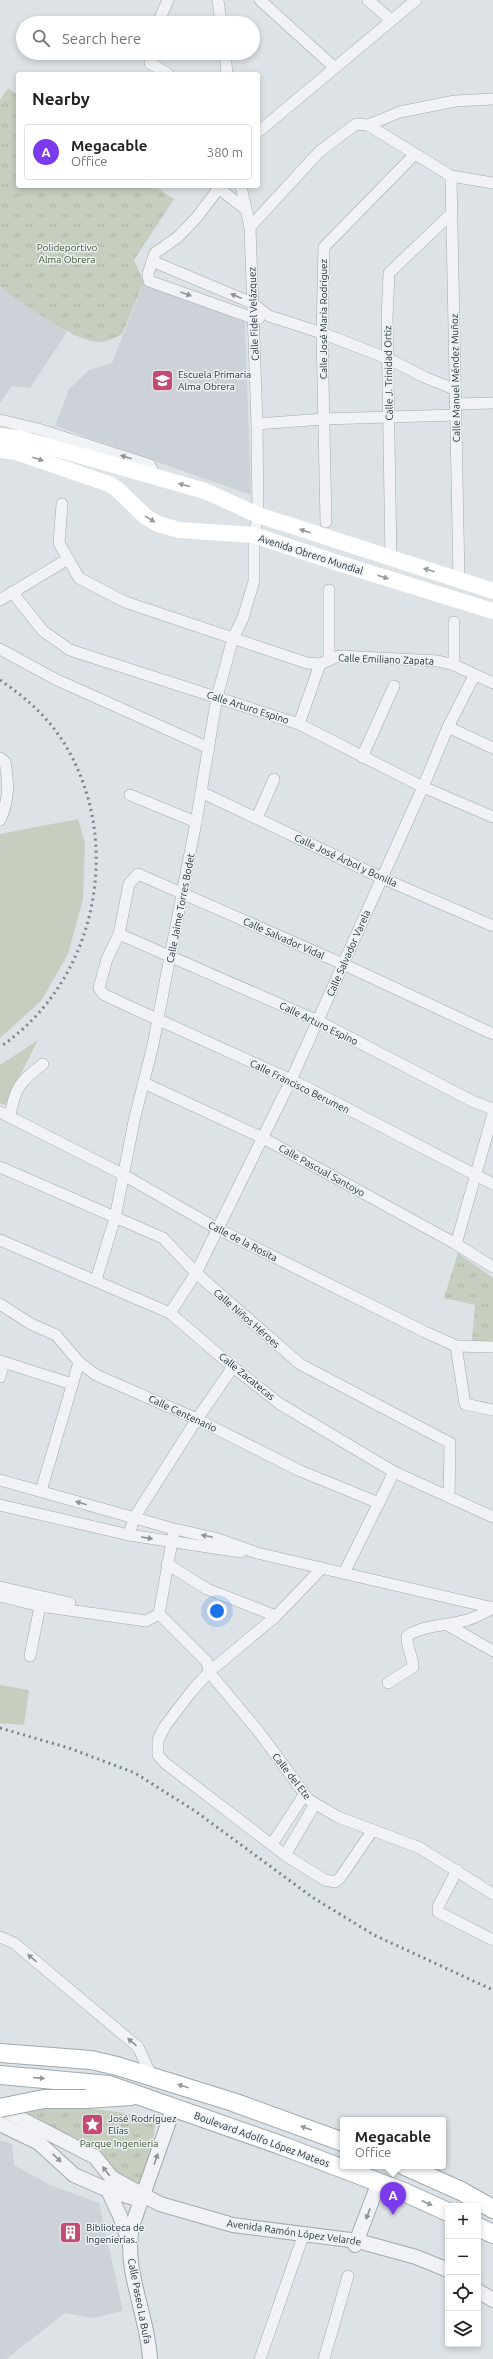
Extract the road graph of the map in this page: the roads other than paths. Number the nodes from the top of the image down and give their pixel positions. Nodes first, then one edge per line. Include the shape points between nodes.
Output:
1 (168, 0) edge
2 (218, 0) edge
3 (260, 0) edge
4 (368, 0) edge
5 (416, 0) edge
6 (161, 16) edge
7 (220, 16) edge
8 (391, 20) junction
9 (153, 60) edge
10 (226, 60) edge
11 (335, 68) junction
12 (166, 72) edge
13 (227, 72) edge
14 (493, 99) edge
15 (368, 125) junction
16 (260, 130) edge
17 (415, 154) junction
18 (451, 176) junction
19 (493, 183) edge
20 (216, 188) edge
21 (218, 188) edge
22 (241, 188) edge
23 (245, 209) junction
24 (451, 214) junction
25 (250, 227) junction
26 (152, 261) junction
27 (252, 303) junction
28 (269, 316) junction
29 (253, 318) junction
30 (322, 333) junction
31 (389, 359) junction
32 (454, 389) junction
33 (493, 404) edge
34 (455, 410) junction
35 (388, 418) junction
36 (324, 419) junction
37 (0, 420) edge
38 (257, 424) junction
39 (0, 436) edge
40 (0, 450) edge
41 (156, 478) junction
42 (62, 504) dead end
43 (258, 515) junction
44 (326, 522) dead end
45 (254, 535) junction
46 (68, 559) junction
47 (391, 559) junction
48 (459, 579) junction
49 (329, 590) dead end
50 (493, 591) edge
51 (12, 592) junction
52 (0, 600) edge
53 (493, 611) edge
54 (454, 622) dead end
55 (233, 638) junction
56 (0, 650) edge
57 (324, 662) junction
58 (454, 665) junction
59 (474, 676) junction
60 (493, 683) edge
61 (394, 686) dead end
62 (217, 697) junction
63 (300, 724) junction
64 (448, 727) junction
65 (209, 748) junction
66 (493, 748) edge
67 (0, 758) edge
68 (362, 758) junction
69 (274, 780) dead end
70 (424, 787) junction
71 (201, 792) junction
72 (130, 795) dead end
73 (1, 816) edge
74 (257, 818) junction
75 (493, 818) edge
76 (196, 822) junction
77 (382, 878) junction
78 (183, 893) junction
79 (493, 926) edge
80 (118, 934) junction
81 (171, 957) junction
82 (343, 964) junction
83 (159, 1018) junction
84 (318, 1021) junction
85 (493, 1034) edge
86 (43, 1064) dead end
87 (291, 1080) junction
88 (144, 1083) junction
89 (493, 1110) edge
90 (493, 1114) edge
91 (5, 1115) edge
92 (263, 1138) junction
93 (0, 1167) edge
94 (122, 1174) junction
95 (475, 1176) junction
96 (493, 1184) edge
97 (115, 1218) junction
98 (216, 1228) junction
99 (0, 1240) edge
100 (456, 1244) junction
101 (493, 1267) edge
102 (196, 1273) junction
103 (96, 1280) junction
104 (0, 1304) edge
105 (170, 1313) junction
106 (456, 1346) junction
107 (493, 1347) edge
108 (2, 1361) edge
109 (80, 1362) junction
110 (233, 1367) junction
111 (0, 1377) edge
112 (72, 1384) junction
113 (493, 1410) edge
114 (197, 1419) junction
115 (394, 1472) junction
116 (0, 1480) edge
117 (41, 1491) junction
118 (449, 1497) junction
119 (379, 1503) junction
120 (0, 1505) edge
121 (493, 1517) edge
122 (134, 1518) junction
123 (174, 1529) junction
124 (129, 1535) junction
125 (172, 1542) junction
126 (257, 1553) junction
127 (167, 1564) junction
128 (322, 1568) junction
129 (344, 1573) junction
130 (0, 1587) edge
131 (0, 1596) edge
132 (40, 1606) junction
133 (493, 1608) edge
134 (159, 1614) junction
135 (108, 1616) junction
136 (276, 1616) junction
137 (446, 1624) junction
138 (493, 1651) edge
139 (30, 1656) dead end
140 (209, 1672) junction
141 (388, 1683) dead end
142 (304, 1795) junction
143 (315, 1804) junction
144 (372, 1831) junction
145 (272, 1844) junction
146 (285, 1855) junction
147 (457, 1870) junction
148 (493, 1894) edge
149 (0, 1937) edge
150 (493, 1940) edge
151 (0, 2053) edge
152 (0, 2074) edge
153 (151, 2075) junction
154 (139, 2095) junction
155 (0, 2108) edge
156 (174, 2108) junction
157 (0, 2124) edge
158 (55, 2134) junction
159 (340, 2141) edge
160 (39, 2143) junction
161 (340, 2168) edge
162 (343, 2169) edge
163 (412, 2169) edge
164 (379, 2182) junction
165 (108, 2190) junction
166 (143, 2199) junction
167 (493, 2210) edge
168 (445, 2211) edge
169 (481, 2228) edge
170 (493, 2234) edge
171 (302, 2239) junction
172 (129, 2243) junction
173 (356, 2243) junction
174 (445, 2269) edge
175 (446, 2275) edge
176 (348, 2276) dead end
177 (481, 2287) edge
178 (481, 2293) edge
179 (493, 2293) edge
180 (493, 2300) edge
181 (150, 2359) edge
182 (260, 2359) edge
183 (324, 2359) edge

1 - 6 street
2 - 7 street
3 - 11 street
4 - 8 street
5 - 8 street
8 - 11 street
9 - 12 street
10 - 13 street
11 - 16 street
14 - 15 street via 455,101 415,108
15 - 17 street
15 - 25 street via 356,124 318,152
17 - 18 street
17 - 30 street, Calle José María Rodríguez via 324,247
18 - 19 street
18 - 24 street, Calle Manuel Méndez Muñoz
20 - 26 street via 197,217 178,237 155,253
21 - 23 street
22 - 23 street
23 - 25 street, Calle Fidel Velázquez
24 - 31 street, Calle J. Trinidad Ortiz via 389,273
24 - 32 street, Calle Manuel Méndez Muñoz
25 - 27 street, Calle Fidel Velázquez
27 -> 26 street
26 -> 29 street via 148,274 149,281
27 - 28 street
27 - 29 street, Calle Fidel Velázquez
28 - 29 street
28 - 30 street
29 - 38 street, Calle Fidel Velázquez
30 - 31 street
30 - 36 street, Calle José María Rodríguez
31 - 32 street
31 - 35 street, Calle J. Trinidad Ortiz
32 - 34 street, Calle Manuel Méndez Muñoz
33 - 34 street
34 - 35 street
34 - 48 street, Calle Manuel Méndez Muñoz
35 - 36 street
35 - 47 street, Calle J. Trinidad Ortiz
36 - 38 street
36 - 44 street, Calle José María Rodríguez
41 -> 37 street via 150,465 38,429
38 - 43 street, Calle Fidel Velázquez
39 - 41 main road, Avenida Obrero Mundial via 19,438
40 -> 45 main road, Avenida Obrero Mundial via 16,452 109,484 146,518 158,524 179,530
43 -> 41 main road, Avenida Obrero Mundial via 205,491
42 - 46 street, Calle Emiliano Zapata via 59,543
43 - 45 street, Calle Fidel Velázquez
47 -> 43 main road, Avenida Obrero Mundial
45 -> 53 main road, Avenida Obrero Mundial via 338,564
45 - 55 street, Calle Jaime Torres Bodet via 254,581 243,618
46 - 51 street
46 - 55 street, Calle Emiliano Zapata via 79,578 125,602
48 -> 47 main road, Avenida Obrero Mundial
48 - 50 main road, Avenida Obrero Mundial
49 - 57 street
51 - 52 street
51 - 62 street, Calle Arturo Espino via 43,631 70,650
54 - 58 street
55 - 57 street, Calle Emiliano Zapata via 307,663
55 - 62 street, Calle Jaime Torres Bodet
56 - 65 street via 55,679
57 - 58 street, Calle Emiliano Zapata via 339,656 438,660
57 - 63 street
58 - 59 street, Calle Emiliano Zapata
59 - 60 street, Calle Emiliano Zapata
59 - 64 street, Calle Salvador Varela
61 - 68 street
62 - 63 street, Calle Arturo Espino
62 - 65 street, Calle Jaime Torres Bodet
63 - 68 street, Calle Arturo Espino
64 - 66 street
64 - 70 street, Calle Salvador Varela
65 - 71 street, Calle Jaime Torres Bodet
67 - 73 street via 6,762 8,779 5,810
68 - 70 street, Calle Arturo Espino
69 - 74 street
70 - 75 street, Calle Arturo Espino
70 - 77 street, Calle Salvador Varela
71 - 74 street, Calle José Árbol y Bonilla
71 - 76 street, Calle Jaime Torres Bodet
72 - 76 street
74 - 77 street, Calle José Árbol y Bonilla
76 - 78 street, Calle Jaime Torres Bodet
77 - 79 street, Calle José Árbol y Bonilla
77 - 82 street, Calle Salvador Varela
78 - 80 street, Calle Salvador Vidal via 138,874 129,884
78 - 81 street, Calle Jaime Torres Bodet
78 - 82 street, Calle Salvador Vidal
80 - 81 street, Calle Arturo Espino
80 - 83 street, Calle Francisco Berumen via 107,959 99,988 104,994
81 - 83 street, Calle Jaime Torres Bodet
81 - 84 street, Calle Arturo Espino
82 - 84 street, Calle Salvador Varela
82 - 85 street, Calle Salvador Vidal
83 - 87 street, Calle Francisco Berumen
83 - 88 street, Calle Jaime Torres Bodet
84 - 87 street, Calle Salvador Varela
84 - 89 street, Calle Arturo Espino
86 - 91 street via 26,1076 16,1088
87 - 92 street, Calle Salvador Varela
87 - 95 street, Calle Francisco Berumen
88 - 92 street, Calle Pascual Santoyo
88 - 94 street, Calle Jaime Torres Bodet
90 - 95 street
91 - 94 street, Calle de la Rosita
92 - 98 street, Calle Salvador Varela
92 - 100 street, Calle Pascual Santoyo
93 - 97 street, Calle Niños Héroes
94 - 97 street, Calle Jaime Torres Bodet
94 - 98 street, Calle de la Rosita
95 - 96 street, Calle Francisco Berumen
95 - 100 street
97 - 102 street, Calle Niños Héroes via 163,1238
97 - 103 street, Calle Jaime Torres Bodet
98 - 102 street, Calle Salvador Varela
98 - 106 street, Calle de la Rosita
99 - 103 street, Calle Zacatecas
100 - 101 street, Calle Pascual Santoyo
102 - 105 street, Calle Salvador Varela
102 - 118 street, Calle Niños Héroes via 300,1364 450,1443
103 - 105 street, Calle Zacatecas
104 - 109 street, Calle Centenario via 31,1324 56,1335
105 - 110 street, Calle Zacatecas
106 - 107 street, Calle de la Rosita
106 - 113 street via 465,1404
108 - 111 street
108 - 112 street
109 - 112 street
109 - 114 street, Calle Centenario via 96,1375
110 - 114 street
110 - 115 street, Calle Zacatecas via 280,1404
112 - 117 street
114 - 119 street, Calle Centenario via 298,1470
114 - 122 street
115 - 118 street, Calle Zacatecas
115 - 119 street
116 - 117 street
122 -> 117 street
118 - 121 street, Calle Zacatecas
119 - 129 street
120 - 124 street
122 - 123 street
122 - 124 street
123 - 125 street
126 -> 123 street via 215,1538
124 -> 125 street
125 - 126 street
125 - 127 street
126 - 128 street
127 - 134 street
127 - 136 street via 207,1589
128 - 129 street
128 - 136 street
129 - 133 street via 390,1586
130 - 135 street via 88,1607
131 - 132 street
132 - 135 street
132 - 139 street
133 - 137 street via 467,1620
134 - 135 street via 146,1621
134 - 140 street, Calle del Ete via 207,1662
136 - 140 street
137 - 138 street
137 - 141 street via 413,1632 407,1636 406,1644 413,1667
140 - 142 street, Calle del Ete via 259,1732
140 - 145 street via 165,1726 158,1740 158,1755
142 - 143 street, Calle del Ete
142 - 145 street
143 - 144 street, Calle del Ete
143 - 146 street
144 - 146 street via 335,1882 325,1880
144 - 147 street, Calle del Ete via 420,1848
145 - 146 street
147 - 148 street, Calle del Ete
147 - 150 street via 438,1907 438,1912
153 -> 149 street via 138,2047 14,1943
151 - 153 main road via 91,2060
152 -> 154 main road, Boulevard Adolfo López Mateos via 91,2082
159 -> 153 main road
154 - 155 main road, bridge via 44,2099
154 - 156 main road, Boulevard Adolfo López Mateos
155 - 158 street, Avenida Ramón López Velarde
156 - 161 main road, Boulevard Adolfo López Mateos
166 -> 156 street, Calle Paseo La Bufa
157 - 160 street, Avenida Ramón López Velarde
158 - 160 street
166 -> 158 street, Avenida Ramón López Velarde via 112,2178 95,2157
160 -> 165 street, Avenida Ramón López Velarde via 74,2175
162 - 164 main road, Boulevard Adolfo López Mateos
163 - 167 main road via 461,2191
164 -> 168 main road, Boulevard Adolfo López Mateos
164 -> 173 street
165 - 166 street, Avenida Ramón López Velarde
165 - 172 street
166 - 171 street, Avenida Ramón López Velarde via 231,2230
166 - 172 street, Calle Paseo La Bufa via 132,2226
166 - 173 street, Avenida Ramón López Velarde via 233,2225
169 - 170 main road
171 - 173 street, Avenida Ramón López Velarde
171 - 182 street
172 - 181 street, Calle Paseo La Bufa via 135,2283 149,2340
173 - 174 street, Avenida Ramón López Velarde via 416,2257
173 - 175 street, Avenida Ramón López Velarde
176 - 183 street
177 - 179 street
178 - 180 street

